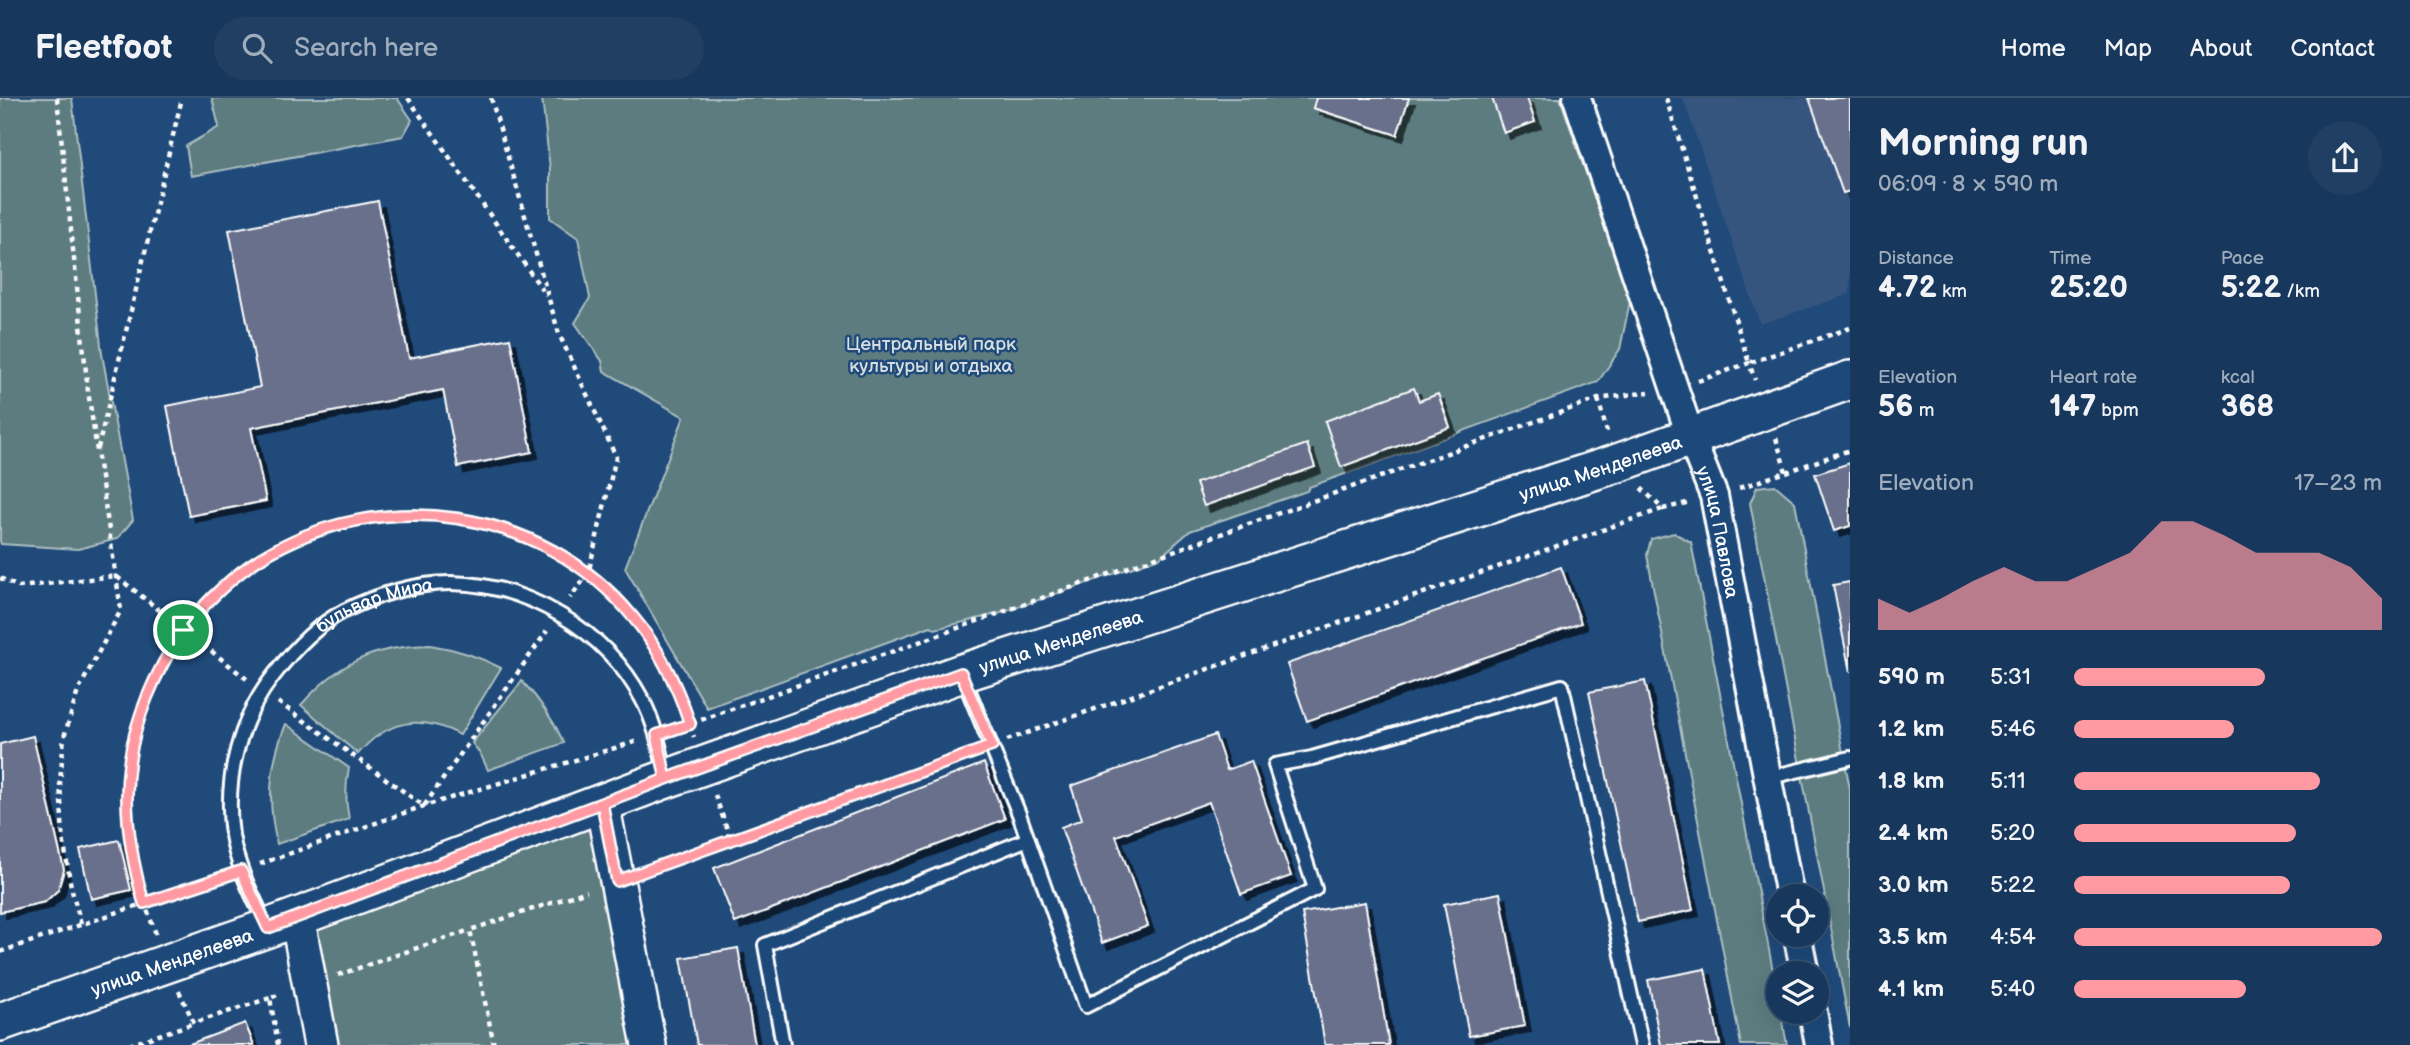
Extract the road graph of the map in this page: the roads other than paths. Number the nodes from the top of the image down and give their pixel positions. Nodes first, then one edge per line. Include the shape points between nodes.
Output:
1 (1577, 98) edge
2 (1850, 380) edge
3 (1691, 438) junction
4 (961, 673) junction
5 (1850, 758) edge
6 (666, 779) junction
7 (1767, 779) junction
8 (602, 803) junction
9 (1028, 839) junction
10 (1788, 884) edge
11 (283, 922) junction
12 (0, 1022) edge
13 (1815, 1024) edge
14 (321, 1045) edge
15 (649, 1045) edge
16 (783, 1045) edge
17 (1642, 1045) edge
18 (1819, 1045) edge

1 - 3 street, улица Павлова
2 - 3 main road, улица Менделеева
3 - 4 main road, улица Менделеева
3 - 7 street, улица Павлова via 1714,496
4 - 6 main road, улица Менделеева
4 - 9 lane
5 - 7 lane
6 - 8 main road, улица Менделеева
6 - 11 lane, бульвар Мира via 657,735 642,699 620,665 559,613 507,592 451,583 395,590 342,611 297,645 262,690 245,723 234,760 232,834 241,871
7 - 10 street, улица Павлова
8 - 11 main road, улица Менделеева
8 - 15 street
9 - 16 lane via 765,945
9 - 17 lane via 1087,1006 1315,889 1275,765 1562,686
11 - 12 main road, улица Менделеева
11 - 14 street, бульвар Мира via 310,984
13 - 18 street

